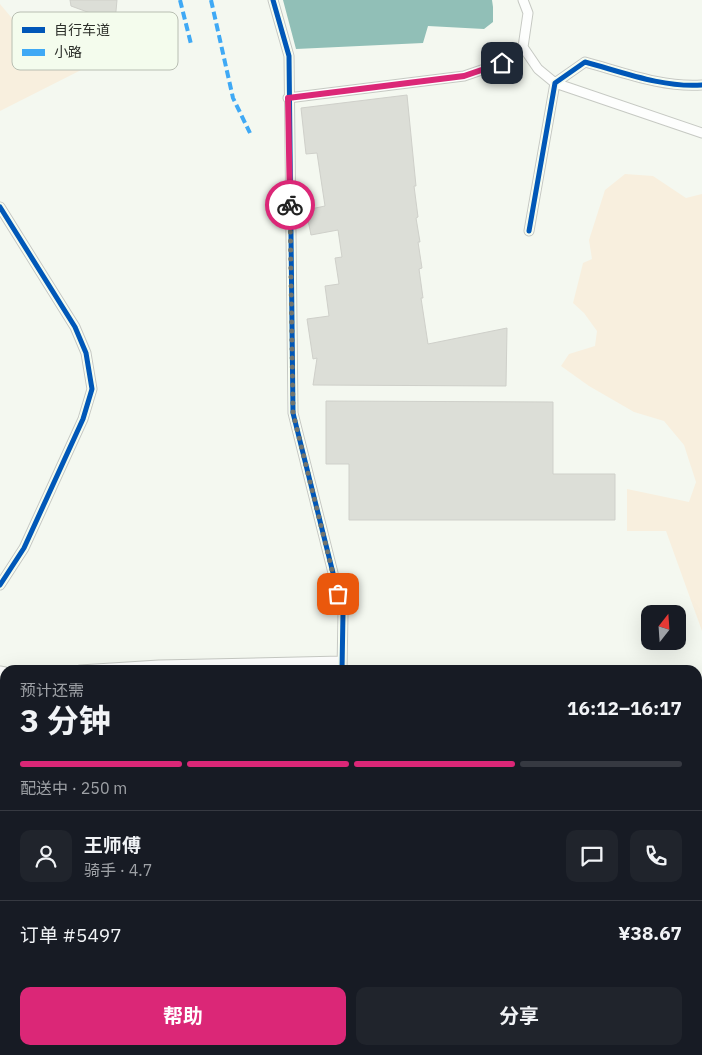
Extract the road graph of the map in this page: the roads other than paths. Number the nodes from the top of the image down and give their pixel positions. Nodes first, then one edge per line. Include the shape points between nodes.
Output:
1 (273, 0) edge
2 (523, 0) edge
3 (523, 47) junction
4 (554, 82) junction
5 (702, 85) edge
6 (288, 98) junction
7 (702, 133) edge
8 (0, 207) edge
9 (529, 231) dead end
10 (0, 585) edge
11 (159, 665) edge
12 (342, 665) edge

1 - 6 street via 288,56
2 - 3 street via 528,14
3 - 4 street via 538,69
3 - 6 street via 502,63 464,76
4 - 5 street via 585,62 654,81
4 - 7 street
4 - 9 street
6 - 12 street via 293,413 343,613
8 - 10 street via 75,327 86,352 92,389 83,419 24,548
11 - 12 street

